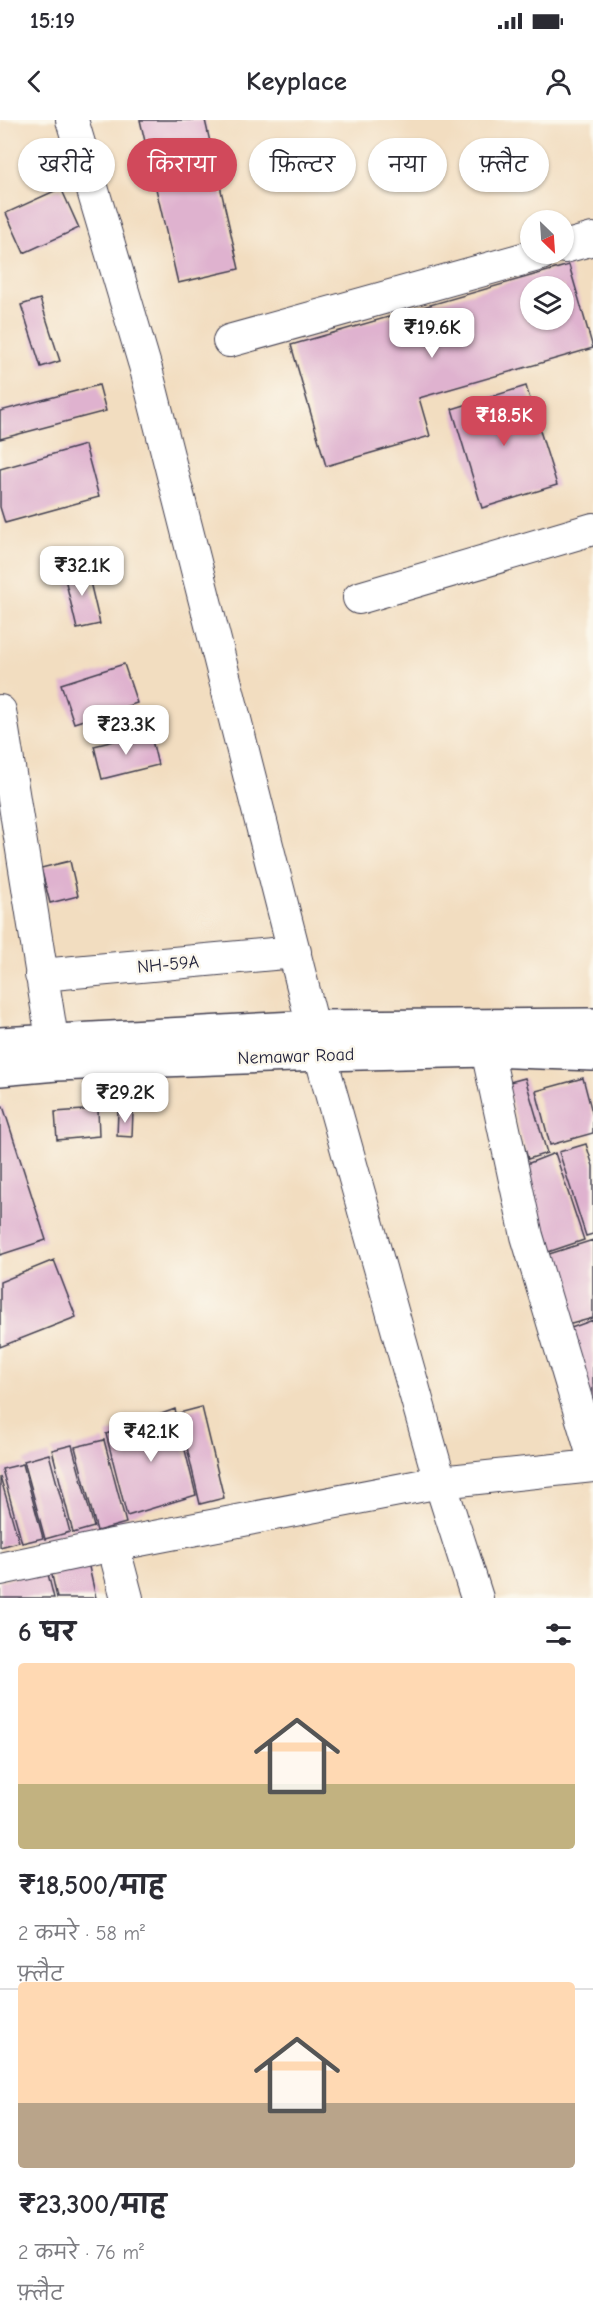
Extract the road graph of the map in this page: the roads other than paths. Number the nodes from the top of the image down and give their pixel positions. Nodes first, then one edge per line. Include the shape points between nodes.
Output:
1 (72, 120) edge
2 (593, 239) edge
3 (574, 244) edge
4 (520, 260) edge
5 (229, 341) dead end
6 (593, 529) edge
7 (359, 598) dead end
8 (0, 711) edge
9 (295, 952) junction
10 (41, 975) junction
11 (593, 1025) edge
12 (317, 1041) junction
13 (0, 1044) edge
14 (487, 1050) junction
15 (54, 1052) junction
16 (593, 1054) edge
17 (0, 1069) edge
18 (593, 1456) edge
19 (593, 1466) edge
20 (440, 1482) junction
21 (113, 1545) junction
22 (0, 1569) edge
23 (127, 1598) edge
24 (477, 1598) edge

1 - 9 street via 146,369
2 - 3 street
4 - 5 street
6 - 7 street
8 - 10 street
9 - 10 street, NH-59A
9 - 12 street
10 - 15 street
11 - 12 highway, Nemawar Road
12 - 14 highway, Nemawar Road
12 - 15 highway, Nemawar Road
12 - 20 street
13 - 15 highway, Nemawar Road
14 - 16 highway, Nemawar Road
14 - 18 street via 527,1236
15 - 17 highway, Nemawar Road
19 - 20 street
20 - 21 street
20 - 24 street
21 - 22 street
21 - 23 street

